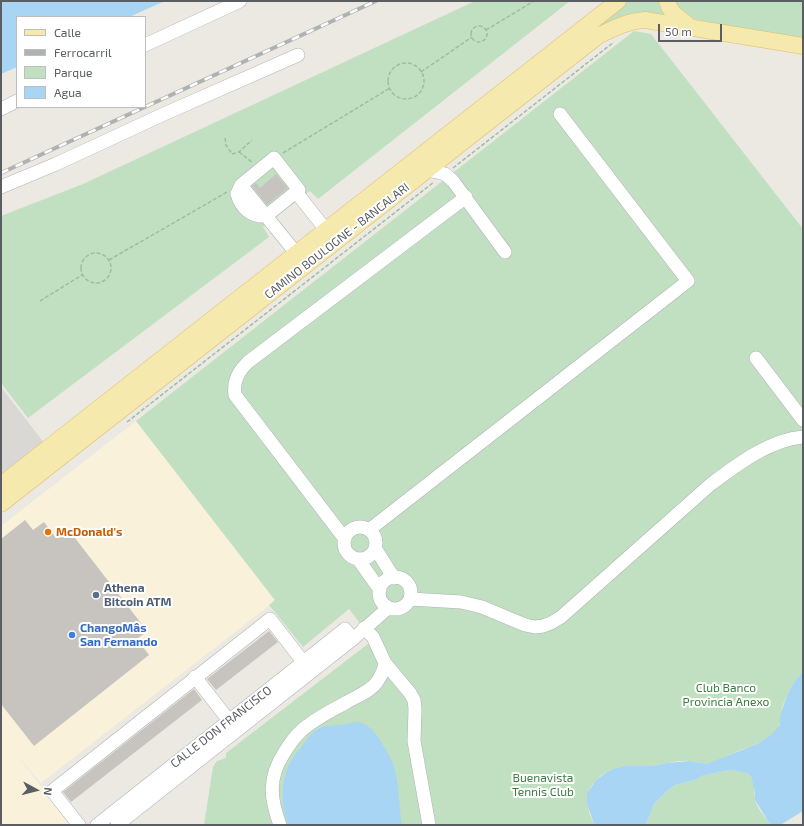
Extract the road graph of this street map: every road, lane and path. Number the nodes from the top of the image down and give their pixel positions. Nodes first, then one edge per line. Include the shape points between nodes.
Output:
1 (240, 1) edge
2 (534, 1) edge
3 (618, 1) edge
4 (667, 1) edge
5 (690, 26) junction
6 (486, 30) junction
7 (472, 37) junction
8 (146, 44) edge
9 (801, 45) edge
10 (298, 55) dead end
11 (421, 72) junction
12 (390, 88) junction
13 (16, 101) edge
14 (1, 108) edge
15 (560, 114) dead end
16 (225, 138) dead end
17 (252, 140) dead end
18 (239, 152) junction
19 (274, 158) junction
20 (261, 169) junction
21 (428, 170) junction
22 (241, 185) junction
23 (1, 187) edge
24 (296, 192) junction
25 (466, 197) junction
26 (266, 216) junction
27 (326, 230) junction
28 (505, 252) dead end
29 (296, 253) junction
30 (109, 260) junction
31 (82, 275) junction
32 (40, 301) dead end
33 (756, 358) dead end
34 (803, 420) edge
35 (803, 437) edge
36 (1, 485) edge
37 (1, 504) edge
38 (369, 530) junction
39 (345, 539) junction
40 (375, 548) junction
41 (358, 559) junction
42 (394, 578) junction
43 (380, 590) junction
44 (410, 599) junction
45 (388, 608) junction
46 (364, 628) junction
47 (385, 663) junction
48 (307, 667) junction
49 (195, 677) junction
50 (233, 726) junction
51 (79, 825) edge
52 (97, 825) edge
53 (117, 825) edge
54 (280, 825) edge
55 (429, 825) edge

1 - 8 street
2 - 6 path
3 - 27 main road, CAMINO BOULOGNE - BANCALARI
4 - 5 main road via 675,16
5 - 9 main road, CAMINO BOULOGNE - BANCALARI
5 - 21 main road, CAMINO BOULOGNE - BANCALARI via 639,20 598,36
6 - 7 path via 480,26 475,28
6 - 7 path via 487,36 482,41 475,41
7 - 11 path
10 - 23 street
11 - 12 path via 412,64 406,63 395,67 389,77
11 - 12 path via 422,88 414,97 398,96
12 - 19 path
13 - 14 street
15 - 38 street via 688,281
16 - 18 path via 232,154
17 - 18 path
18 - 20 path
19 - 20 street
19 - 24 street via 299,190
20 - 22 street
21 - 25 street via 445,174
21 - 37 main road, CAMINO BOULOGNE - BANCALARI
22 - 26 street
22 - 30 path
24 - 26 street
24 - 27 street
25 - 28 street
25 - 39 street via 248,362 236,378 235,395
26 - 29 street
27 - 29 main road, CAMINO BOULOGNE - BANCALARI
29 - 36 main road, CAMINO BOULOGNE - BANCALARI
30 - 31 path via 101,253 91,253 80,264
30 - 31 path via 110,274 103,282 94,283
31 - 32 path
33 - 34 street
35 - 44 street via 769,447 711,484 551,623 542,626 525,625 482,607 461,602
38 - 39 street via 355,528
38 - 40 street via 375,538
39 - 41 street via 346,550
40 - 41 street via 369,556
40 - 42 street
41 - 43 street
42 - 43 street via 385,581
42 - 44 street via 408,584
43 - 45 street via 381,600
44 - 45 street via 403,607
45 - 46 street, CALLE DON FRANCISCO
46 - 47 street via 373,637
46 - 48 street, CALLE DON FRANCISCO via 349,634
47 - 54 street via 377,683 368,691 301,730 280,759 274,771 272,793
47 - 55 street via 414,700 414,741
48 - 49 street via 270,619
48 - 50 street, CALLE DON FRANCISCO
49 - 50 street
49 - 51 street via 52,792
50 - 52 street, CALLE DON FRANCISCO
50 - 53 street, CALLE DON FRANCISCO

